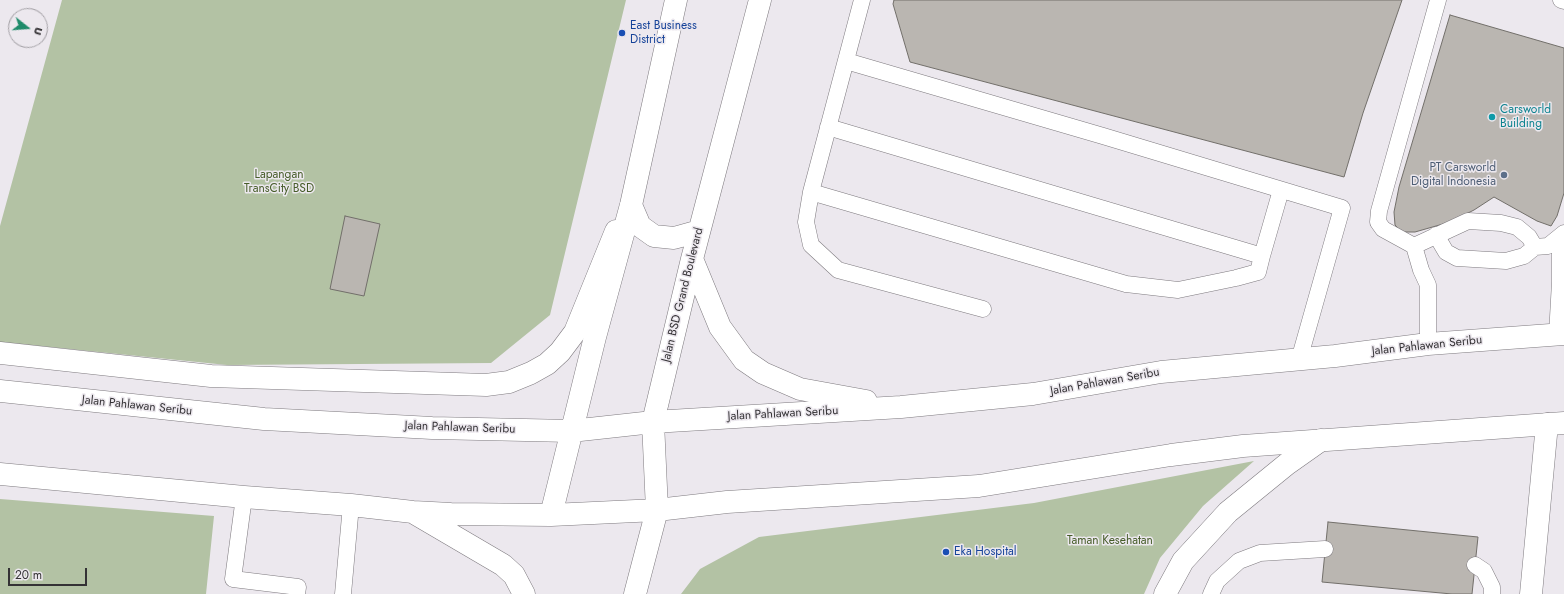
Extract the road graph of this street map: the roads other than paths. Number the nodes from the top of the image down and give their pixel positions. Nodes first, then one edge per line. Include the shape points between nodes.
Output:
1 (676, 0) edge
2 (760, 0) edge
3 (862, 0) edge
4 (1438, 0) edge
5 (1561, 0) edge
6 (1564, 1) edge
7 (846, 61) junction
8 (828, 127) junction
9 (636, 182) junction
10 (1281, 190) junction
11 (811, 192) junction
12 (631, 205) junction
13 (699, 230) junction
14 (1436, 235) junction
15 (1562, 235) edge
16 (1414, 246) junction
17 (1535, 247) junction
18 (1262, 256) junction
19 (692, 259) junction
20 (982, 309) dead end
21 (1561, 335) edge
22 (1428, 344) junction
23 (0, 353) edge
24 (1299, 360) junction
25 (0, 391) edge
26 (900, 407) junction
27 (653, 422) junction
28 (1556, 424) edge
29 (571, 431) junction
30 (1321, 440) junction
31 (0, 474) edge
32 (244, 497) junction
33 (351, 505) junction
34 (657, 510) junction
35 (413, 512) junction
36 (551, 515) junction
37 (1325, 549) dead end
38 (1475, 565) dead end
39 (298, 594) edge
40 (343, 594) edge
41 (524, 594) edge
42 (636, 594) edge
43 (1165, 594) edge
44 (1211, 594) edge
45 (1492, 594) edge
46 (1531, 594) edge

1 - 9 main road
2 - 13 main road, Jalan BSD Grand Boulevard
3 - 7 lane
4 - 16 lane via 1379,211 1378,222 1383,229
5 - 6 lane
7 - 8 lane
7 - 10 lane
8 - 11 lane
8 - 18 lane
9 - 12 main road
9 - 23 main road via 575,332 547,364 509,382 486,385 212,376
10 - 18 lane
10 - 24 lane via 1342,208
11 - 18 lane via 1126,284 1178,290 1258,272
11 - 20 lane via 806,222 811,245 838,270
12 - 13 main road via 640,226 654,236 674,238
12 - 29 main road
13 - 19 main road, Jalan BSD Grand Boulevard
14 - 16 lane
14 - 17 lane via 1468,220 1501,223 1516,227 1529,237
14 - 17 lane via 1446,252 1457,258 1506,261 1524,256
15 - 17 lane via 1548,246
15 - 21 lane
16 - 22 lane via 1428,285
19 - 26 main road via 720,328 744,360 763,373 800,389
19 - 27 main road, Jalan BSD Grand Boulevard
21 - 22 main road, Jalan Pahlawan Seribu
22 - 24 main road, Jalan Pahlawan Seribu
24 - 26 main road, Jalan Pahlawan Seribu via 1161,372 1033,394
25 - 29 main road, Jalan Pahlawan Seribu via 264,418 432,428
26 - 27 main road, Jalan Pahlawan Seribu
27 - 29 main road, Jalan Pahlawan Seribu
27 - 34 main road, Jalan BSD Grand Boulevard
28 - 30 main road
28 - 46 main road
29 - 36 main road
30 - 34 main road via 1178,454 978,486 727,502
30 - 43 main road via 1228,512 1183,561
31 - 32 main road
32 - 33 main road
32 - 39 lane via 234,580 298,586
33 - 35 main road
33 - 40 lane
34 - 36 main road
34 - 42 main road, Jalan BSD Grand Boulevard
35 - 36 main road
35 - 41 main road via 503,565 514,575
37 - 44 lane via 1260,553 1239,561 1217,581
38 - 45 lane via 1484,571 1492,587

